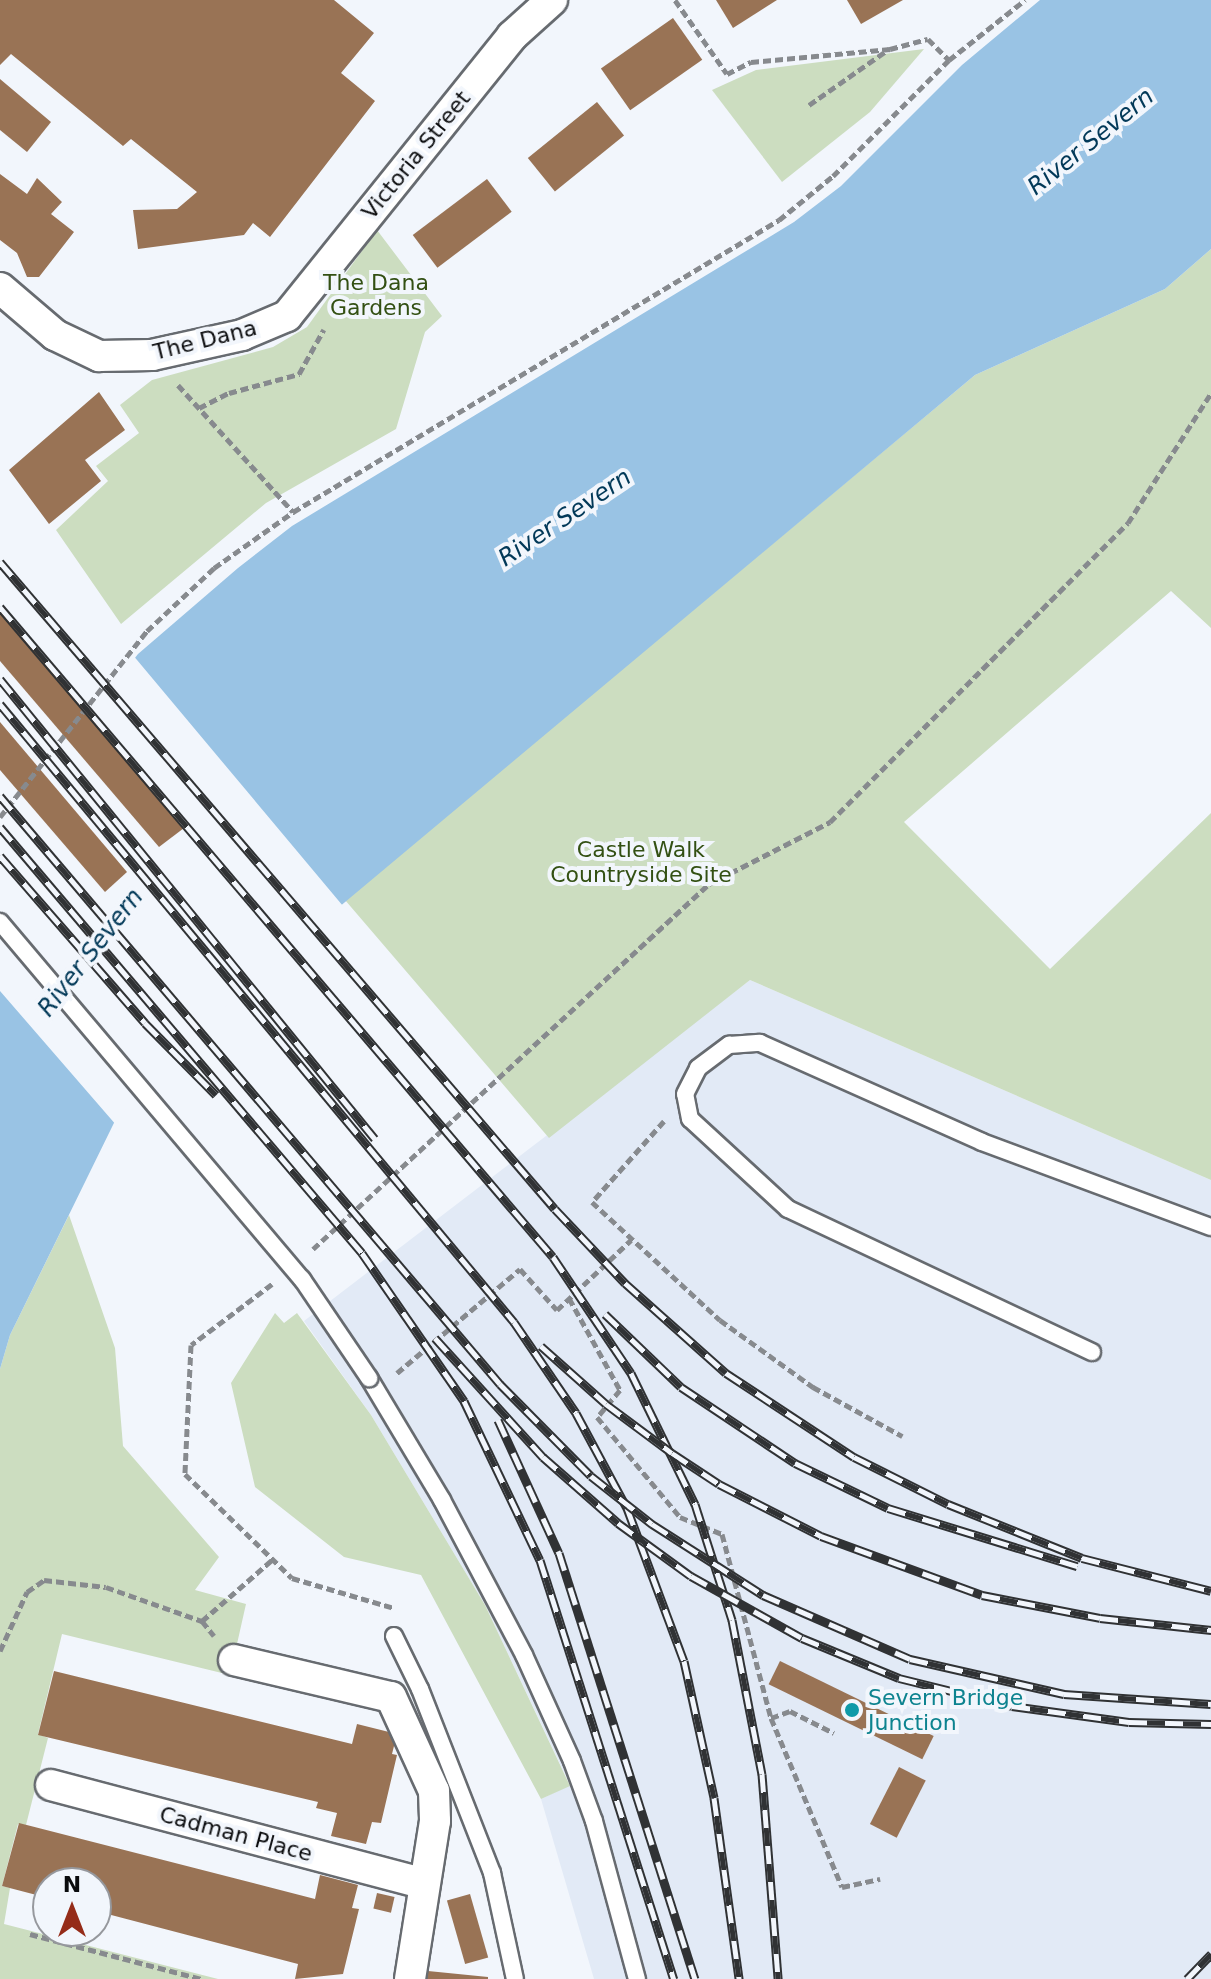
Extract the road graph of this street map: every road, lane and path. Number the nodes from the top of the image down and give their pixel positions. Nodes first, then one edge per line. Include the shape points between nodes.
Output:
1 (552, 0) edge
2 (675, 0) edge
3 (1025, 0) edge
4 (890, 49) junction
5 (949, 60) junction
6 (809, 105) dead end
7 (0, 288) edge
8 (287, 316) joint
9 (321, 337) dead end
10 (167, 373) dead end
11 (1211, 393) edge
12 (199, 408) junction
13 (293, 512) junction
14 (0, 817) edge
15 (0, 922) edge
16 (690, 1119) junction
17 (1211, 1227) edge
18 (631, 1240) junction
19 (305, 1256) dead end
20 (282, 1277) dead end
21 (569, 1298) junction
22 (1092, 1352) dead end
23 (388, 1409) junction
24 (902, 1436) dead end
25 (273, 1559) junction
26 (394, 1636) joint
27 (0, 1651) edge
28 (234, 1660) dead end
29 (771, 1718) junction
30 (834, 1733) dead end
31 (51, 1785) dead end
32 (880, 1879) dead end
33 (422, 1883) junction
34 (30, 1934) dead end
35 (201, 1979) edge
36 (410, 1979) edge
37 (515, 1979) edge
38 (637, 1979) edge

1 - 8 street, Victoria Street via 512,36
2 - 4 path via 727,74 751,62
3 - 5 path
4 - 5 path via 928,39
4 - 6 path
5 - 13 path via 833,176 779,220
7 - 8 street, The Dana via 55,335 99,356 152,355 242,335
9 - 12 path via 299,374 229,393
10 - 12 path
11 - 19 path via 1128,523 830,822 709,884
12 - 13 path
13 - 14 path via 214,568 147,631
15 - 23 lane, bridge via 302,1279
16 - 17 lane via 685,1094 698,1068 729,1045 760,1043 982,1142
16 - 18 path via 662,1121 592,1202
16 - 22 lane via 788,1209
18 - 21 path
18 - 24 path via 767,1355 857,1414
20 - 25 path via 191,1345 185,1474
21 - 23 path via 557,1310 519,1268 395,1374 412,1396
21 - 29 path via 620,1390 597,1417 680,1517 722,1534
23 - 38 lane via 516,1641 572,1761
25 - 26 path via 292,1578 396,1608
25 - 27 path via 202,1621 106,1587 44,1580 27,1592
26 - 37 lane via 492,1873
28 - 33 street via 391,1697 434,1791 435,1821
29 - 30 path via 790,1711
29 - 32 path via 842,1887
31 - 33 street, Cadman Place
33 - 36 street
34 - 35 path

